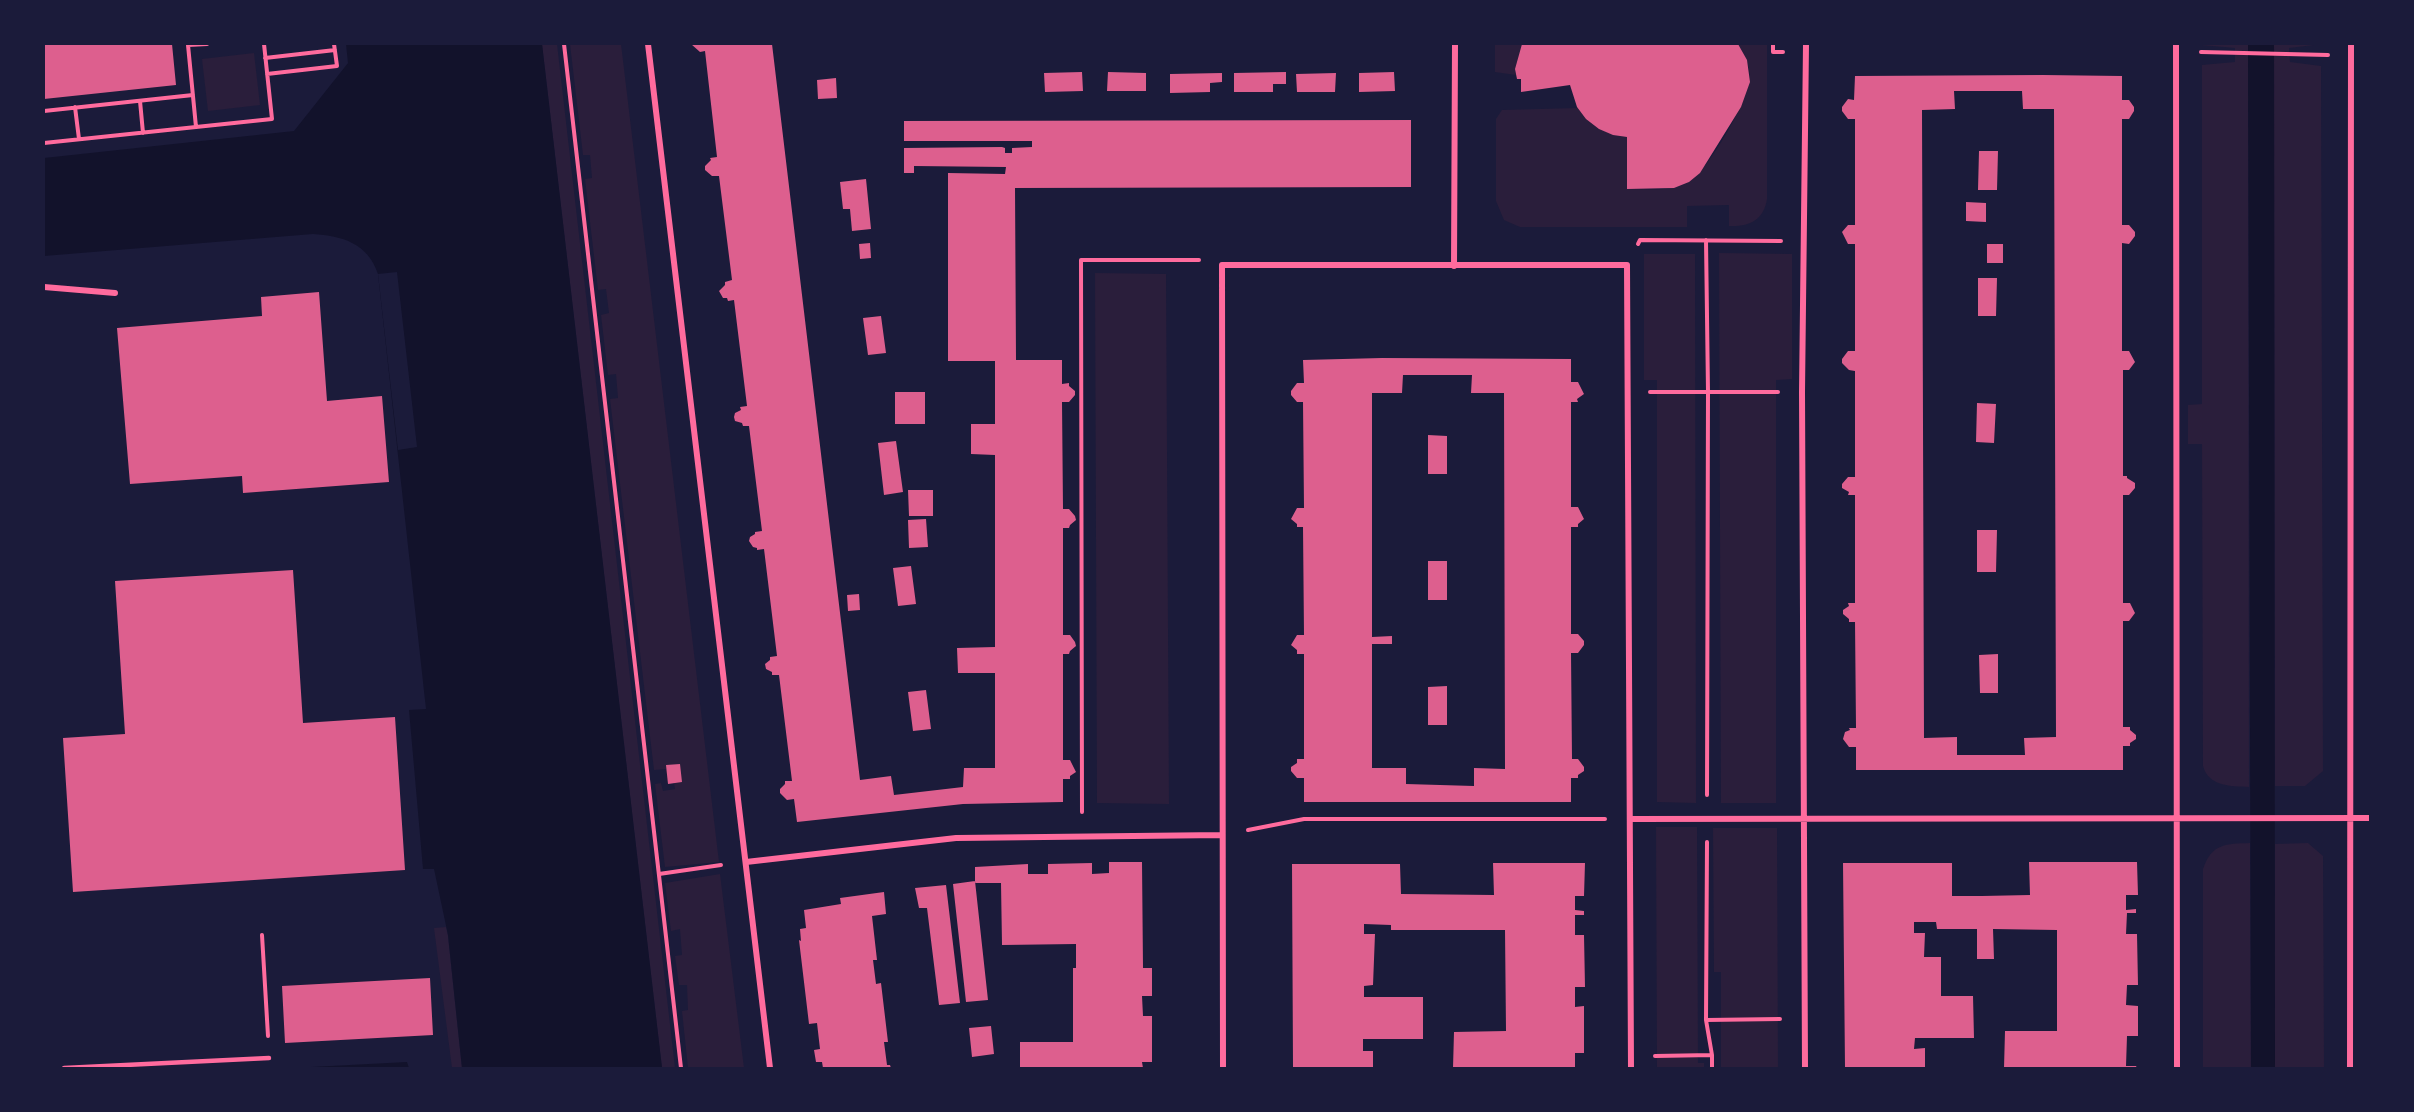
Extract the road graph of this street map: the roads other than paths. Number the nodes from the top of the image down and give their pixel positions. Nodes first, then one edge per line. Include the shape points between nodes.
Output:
1 (648, 44) edge
2 (1455, 44) edge
3 (1806, 44) edge
4 (2176, 44) edge
5 (2351, 44) edge
6 (1454, 266) junction
7 (44, 287) edge
8 (115, 293) dead end
9 (1804, 818) junction
10 (2350, 818) junction
11 (2370, 818) edge
12 (1630, 819) junction
13 (2176, 819) junction
14 (1222, 835) junction
15 (746, 862) junction
16 (269, 1058) road end
17 (64, 1068) edge
18 (770, 1068) edge
19 (1223, 1068) edge
20 (1631, 1068) edge
21 (1804, 1068) edge
22 (2177, 1068) edge
23 (2350, 1068) edge

1 - 15 street
2 - 6 street
3 - 9 street via 1802,392
4 - 13 street
5 - 10 street
6 - 12 street via 1627,265
6 - 14 street via 1222,265
7 - 8 street
9 - 12 street
9 - 13 street
9 - 21 street
10 - 11 street
10 - 13 street
10 - 23 street
12 - 20 street
13 - 22 street
14 - 15 street via 940,839
14 - 19 street
15 - 18 street
16 - 17 lane

